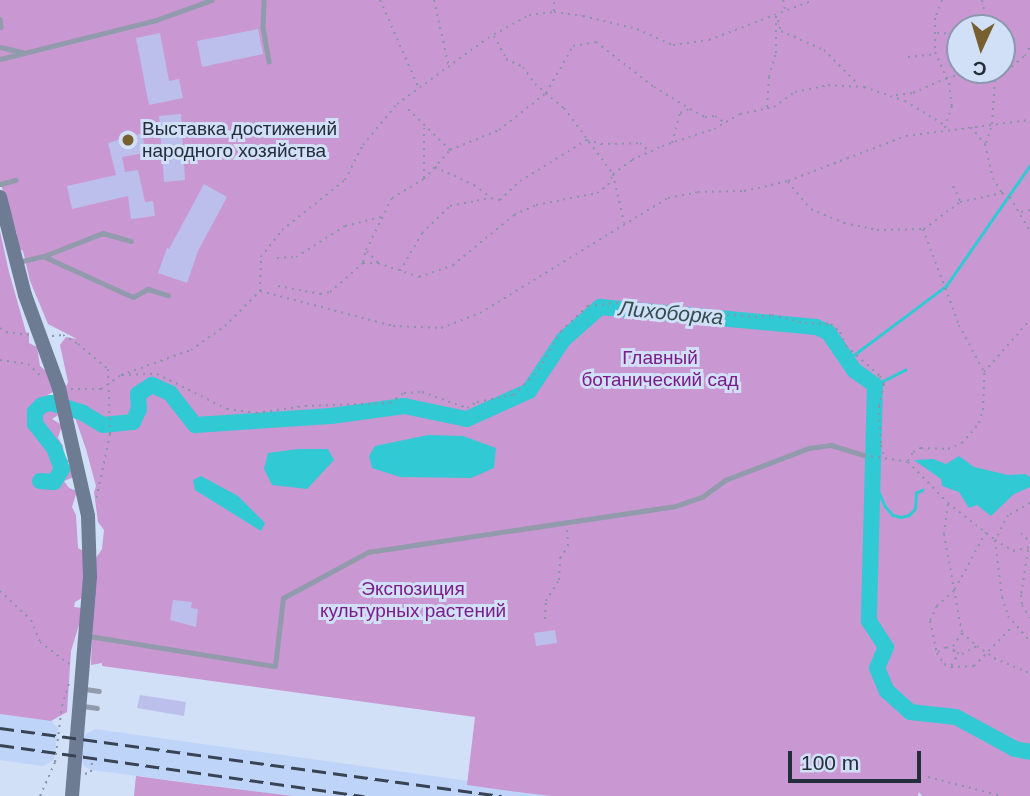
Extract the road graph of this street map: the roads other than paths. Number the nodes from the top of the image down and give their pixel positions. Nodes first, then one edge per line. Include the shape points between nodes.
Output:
1 (210, 0) edge
2 (264, 0) edge
3 (0, 19) edge
4 (1, 27) edge
5 (0, 47) edge
6 (27, 53) junction
7 (0, 60) edge
8 (269, 61) dead end
9 (15, 180) dead end
10 (0, 184) edge
11 (0, 197) edge
12 (131, 241) dead end
13 (43, 256) junction
14 (16, 262) junction
15 (168, 295) dead end
16 (863, 455) road end
17 (85, 636) junction
18 (81, 689) junction
19 (99, 691) dead end
20 (79, 705) junction
21 (97, 708) dead end
22 (72, 796) edge

1 - 6 lane via 156,20
2 - 8 lane
3 - 4 lane
5 - 6 lane
6 - 7 lane
9 - 10 lane
11 - 14 main road
12 - 13 lane via 103,233
13 - 14 lane
13 - 15 lane via 133,298 148,289
14 - 17 main road via 47,335 88,516 91,547
16 - 17 lane via 831,445 809,448 725,480 702,497 676,506 368,552 283,598 275,666
17 - 18 main road
18 - 19 lane
18 - 20 main road
20 - 21 lane
20 - 22 main road

